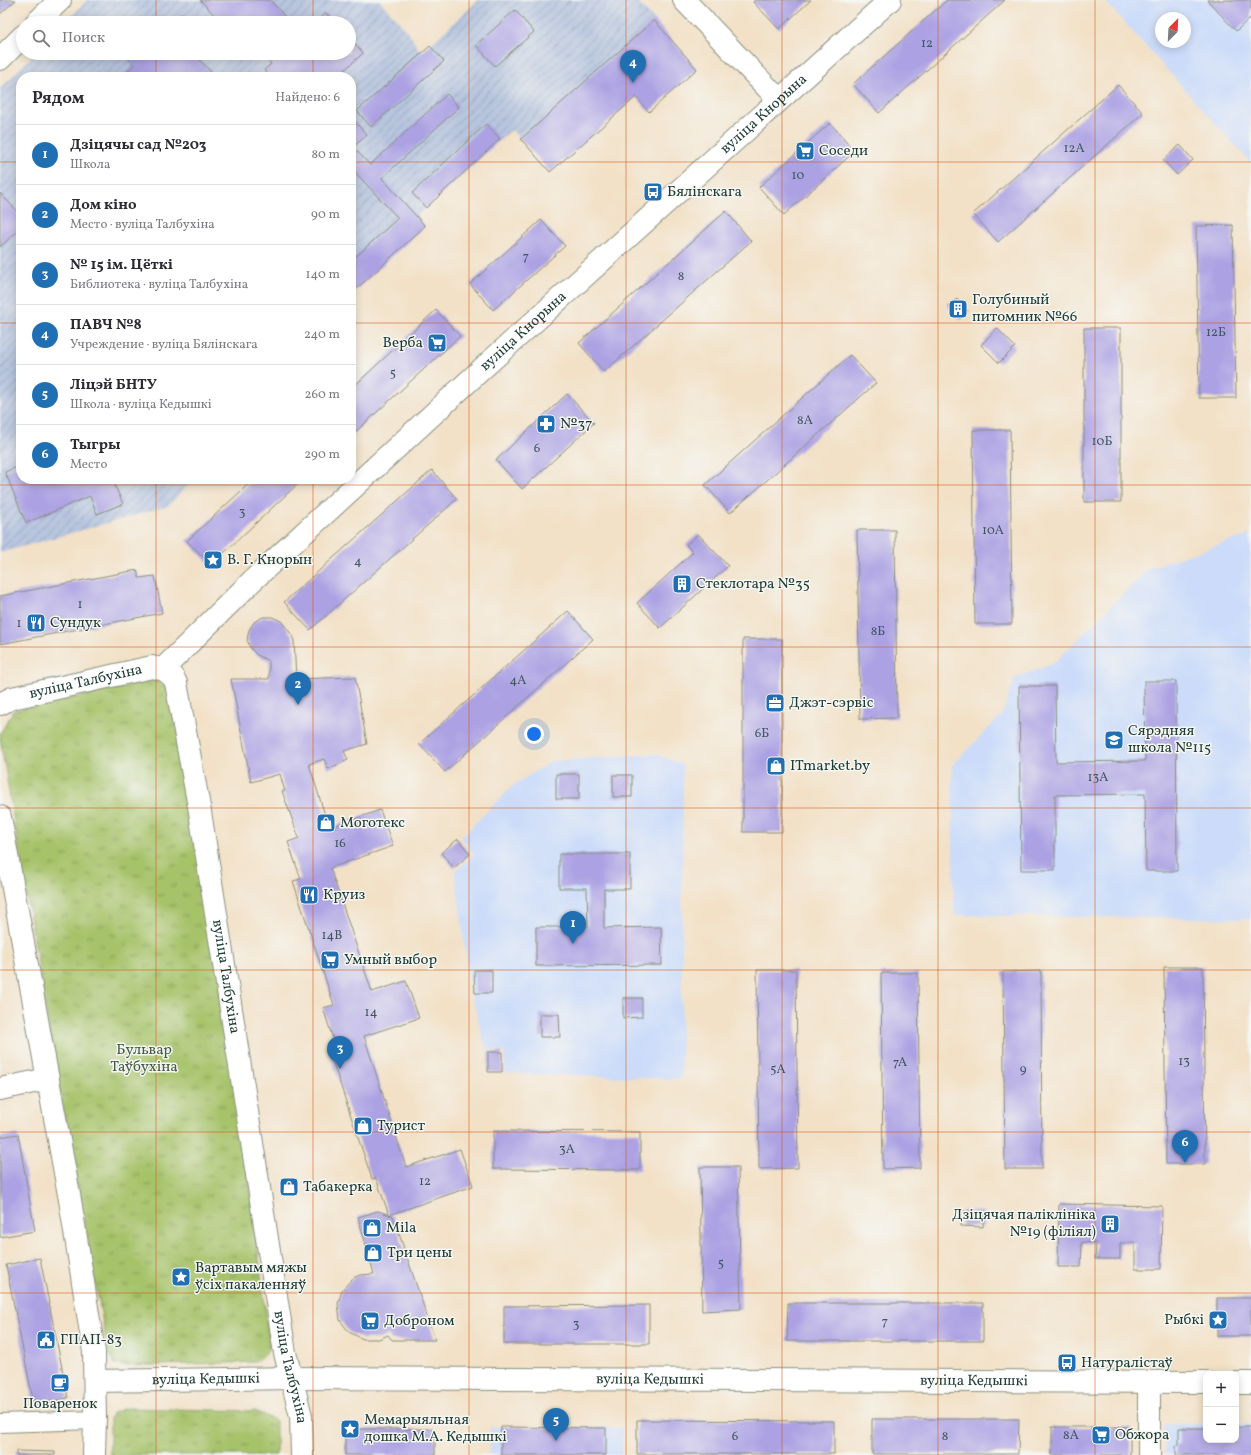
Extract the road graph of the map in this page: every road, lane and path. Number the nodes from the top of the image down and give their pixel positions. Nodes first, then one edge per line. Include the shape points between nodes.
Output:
1 (60, 0) edge
2 (684, 0) edge
3 (890, 0) edge
4 (43, 16) edge
5 (16, 43) edge
6 (0, 59) edge
7 (779, 100) junction
8 (163, 669) junction
9 (0, 704) edge
10 (0, 817) edge
11 (48, 1079) junction
12 (0, 1089) edge
13 (292, 1378) junction
14 (95, 1381) junction
15 (1149, 1382) junction
16 (1203, 1382) edge
17 (1239, 1383) edge
18 (1251, 1383) edge
19 (95, 1420) junction
20 (0, 1423) edge
21 (94, 1455) edge
22 (302, 1455) edge
23 (1149, 1455) edge

1 - 4 main road
2 - 7 main road
3 - 7 main road, вуліца Кнорына
5 - 6 main road
7 - 8 main road, вуліца Кнорына via 253,580
8 - 9 main road, вуліца Талбухіна via 130,671 12,698
8 - 13 main road, вуліца Талбухіна via 176,683 193,774 284,1353
10 - 11 main road
11 - 12 main road
11 - 14 main road via 94,1352
13 - 14 main road, вуліца Кедышкі
13 - 15 main road, вуліца Кедышкі
13 - 22 main road, вуліца Талбухіна via 301,1416
14 - 19 main road
15 - 16 main road, вуліца Кедышкі
15 - 23 main road
17 - 18 main road
19 - 20 street
19 - 21 main road

